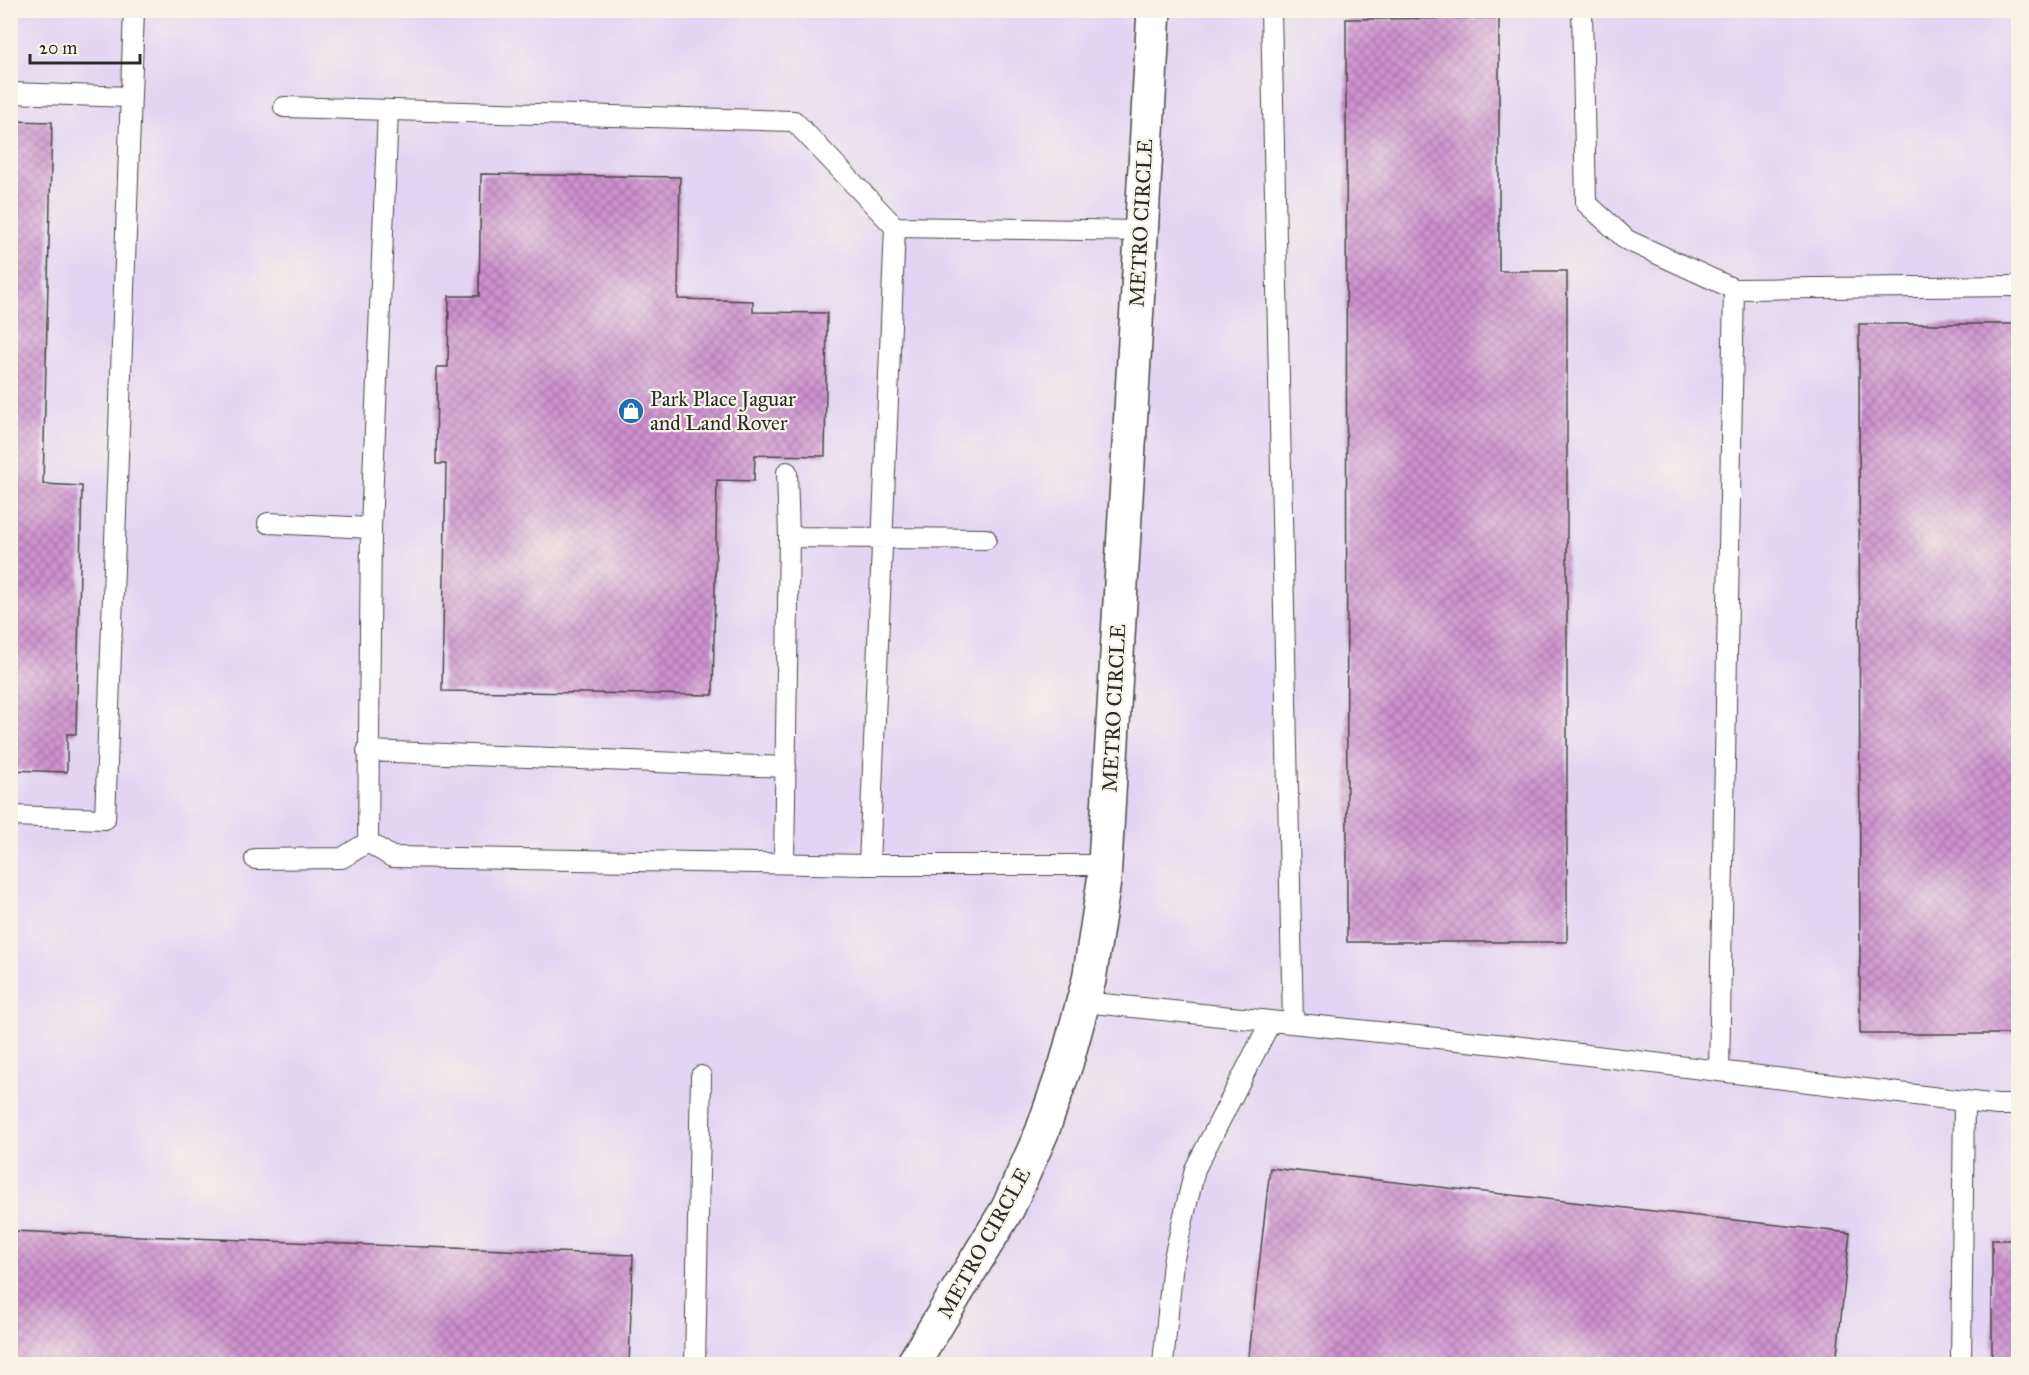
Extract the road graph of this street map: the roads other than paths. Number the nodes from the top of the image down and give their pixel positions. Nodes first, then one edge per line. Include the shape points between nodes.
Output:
1 (134, 10) edge
2 (1154, 10) edge
3 (1271, 10) edge
4 (1582, 10) edge
5 (10, 93) edge
6 (130, 97) junction
7 (284, 107) dead end
8 (388, 110) junction
9 (895, 227) junction
10 (1141, 231) junction
11 (2019, 286) edge
12 (1734, 288) junction
13 (787, 472) dead end
14 (268, 523) dead end
15 (371, 528) junction
16 (789, 537) junction
17 (883, 538) junction
18 (986, 539) dead end
19 (367, 751) junction
20 (786, 767) junction
21 (10, 816) edge
22 (368, 842) junction
23 (255, 858) dead end
24 (784, 863) junction
25 (869, 865) junction
26 (1105, 865) junction
27 (1083, 1002) junction
28 (1271, 1021) junction
29 (1293, 1023) junction
30 (1719, 1071) junction
31 (701, 1076) dead end
32 (1964, 1101) junction
33 (2019, 1105) edge
34 (695, 1365) edge
35 (914, 1365) edge
36 (1163, 1365) edge
37 (1961, 1365) edge

1 - 6 lane
2 - 10 street, METRO CIRCLE
3 - 29 lane
4 - 12 lane via 1586,203 1627,240
5 - 6 lane
6 - 21 lane via 105,819
7 - 8 lane
8 - 9 lane via 794,121
8 - 15 lane
9 - 10 lane
9 - 17 lane
10 - 26 street, METRO CIRCLE
11 - 12 lane
12 - 30 lane
13 - 16 lane
14 - 15 lane
15 - 19 lane
16 - 17 lane
16 - 20 lane
17 - 18 lane
17 - 25 lane
19 - 20 lane
19 - 22 lane
20 - 24 lane
22 - 23 lane via 342,858
22 - 24 lane via 392,857
24 - 25 lane
25 - 26 lane
26 - 27 street, METRO CIRCLE
27 - 28 lane
27 - 35 street, METRO CIRCLE via 1042,1132 1008,1208
28 - 29 lane
28 - 36 lane via 1195,1169 1173,1262
29 - 30 lane
30 - 32 lane
31 - 34 lane
32 - 33 lane
32 - 37 lane

